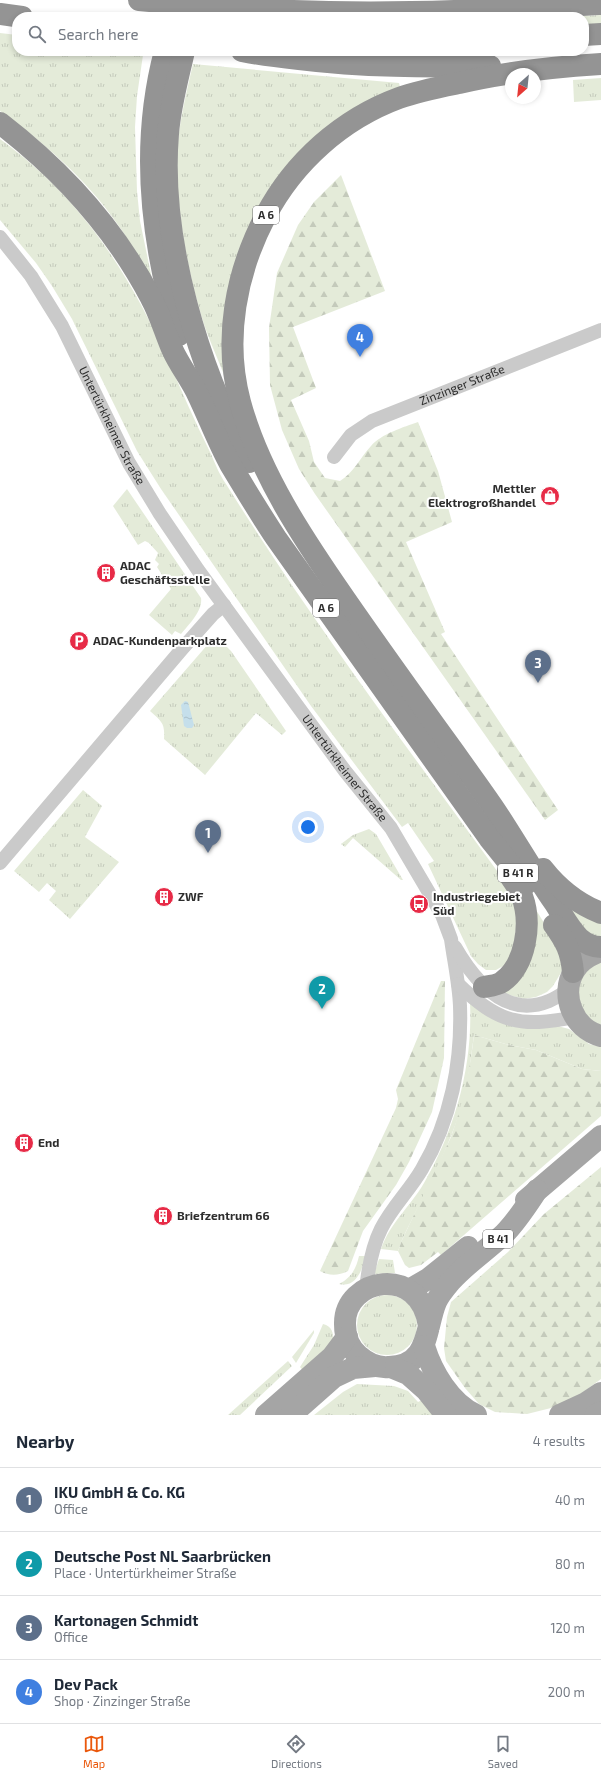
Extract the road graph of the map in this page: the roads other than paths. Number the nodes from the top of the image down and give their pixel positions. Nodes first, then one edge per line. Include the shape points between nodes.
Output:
1 (139, 0) edge
2 (180, 0) edge
3 (198, 0) edge
4 (432, 0) edge
5 (601, 4) edge
6 (176, 12) edge
7 (194, 12) edge
8 (329, 12) junction
9 (0, 14) edge
10 (12, 16) edge
11 (601, 34) edge
12 (589, 35) edge
13 (166, 56) edge
14 (181, 56) edge
15 (273, 56) edge
16 (601, 64) edge
17 (549, 68) junction
18 (168, 77) junction
19 (0, 123) edge
20 (2, 242) edge
21 (601, 330) edge
22 (197, 394) junction
23 (334, 457) dead end
24 (298, 531) junction
25 (224, 605) junction
26 (449, 781) joint
27 (497, 813) junction
28 (489, 838) junction
29 (0, 863) edge
30 (601, 913) edge
31 (451, 940) junction
32 (601, 947) edge
33 (601, 950) edge
34 (571, 981) junction
35 (458, 984) junction
36 (484, 987) junction
37 (574, 1017) junction
38 (601, 1036) edge
39 (601, 1136) edge
40 (537, 1190) junction
41 (366, 1290) junction
42 (409, 1290) junction
43 (426, 1336) junction
44 (347, 1337) junction
45 (383, 1366) junction
46 (601, 1393) edge
47 (601, 1412) edge
48 (266, 1415) edge
49 (290, 1415) edge
50 (446, 1415) edge
51 (476, 1415) edge
52 (560, 1415) edge
53 (596, 1415) edge

1 - 8 highway via 226,8
2 - 6 highway
3 - 7 highway
4 - 8 highway
5 - 8 highway via 471,10
9 - 10 highway
11 - 12 highway
13 - 18 highway
14 - 18 highway, A 6
15 - 17 highway via 332,63 416,67
16 - 17 highway
17 - 24 highway, A 6 via 490,76 432,89 399,98 368,112 344,126 306,159 271,206 254,238 236,298 233,331 234,367 240,402 259,455
18 - 22 highway, A 6 via 152,130 152,195 164,274
18 - 24 highway, A 6 via 170,220 178,269 193,325 206,368 228,420 265,491
19 - 22 highway, A 6 via 50,165 88,205 120,247 152,298 173,351
20 - 25 street, Untertürkheimer Straße via 31,276 62,326 129,463 160,514
21 - 23 street, Zinzinger Straße via 372,421 351,435
22 - 26 highway, A 6 via 230,462 276,538
24 - 27 highway, A 6
25 - 29 street via 182,649
25 - 31 street, Untertürkheimer Straße via 345,771 391,828 442,915
26 - 28 highway, B 41 R
27 - 30 highway, A 6 via 552,880 577,901
27 - 32 highway, B 41 R via 530,868 571,928 580,939 591,946
28 - 34 highway, B 41 R via 521,876 567,944 571,956
28 - 36 highway via 522,895 526,930 518,962 511,974 501,983
31 - 35 street, Untertürkheimer Straße
31 - 36 street, Untertürkheimer Straße via 467,967
33 - 34 main road via 579,964
34 - 36 street, Untertürkheimer Straße via 549,1001 531,1005 513,1003
34 - 37 main road via 569,1004
35 - 37 street via 479,1003 503,1018 527,1023
35 - 41 street, Untertürkheimer Straße via 458,1060 446,1116 422,1169 381,1229 370,1265
37 - 38 main road via 584,1028
39 - 40 main road, B 41
40 - 42 main road, B 41 via 428,1279
40 - 43 main road, B 41 via 505,1233 441,1292
41 - 42 main road via 386,1284 399,1285
41 - 44 main road via 356,1297 349,1307 345,1322
42 - 43 main road via 425,1307
43 - 45 main road via 413,1359 406,1363
43 - 51 main road via 429,1363 459,1403
44 - 45 main road via 358,1356 367,1363
44 - 48 main road via 332,1357
45 - 49 main road via 353,1368 334,1377
45 - 50 main road via 408,1374 426,1390
46 - 52 main road
47 - 53 main road

